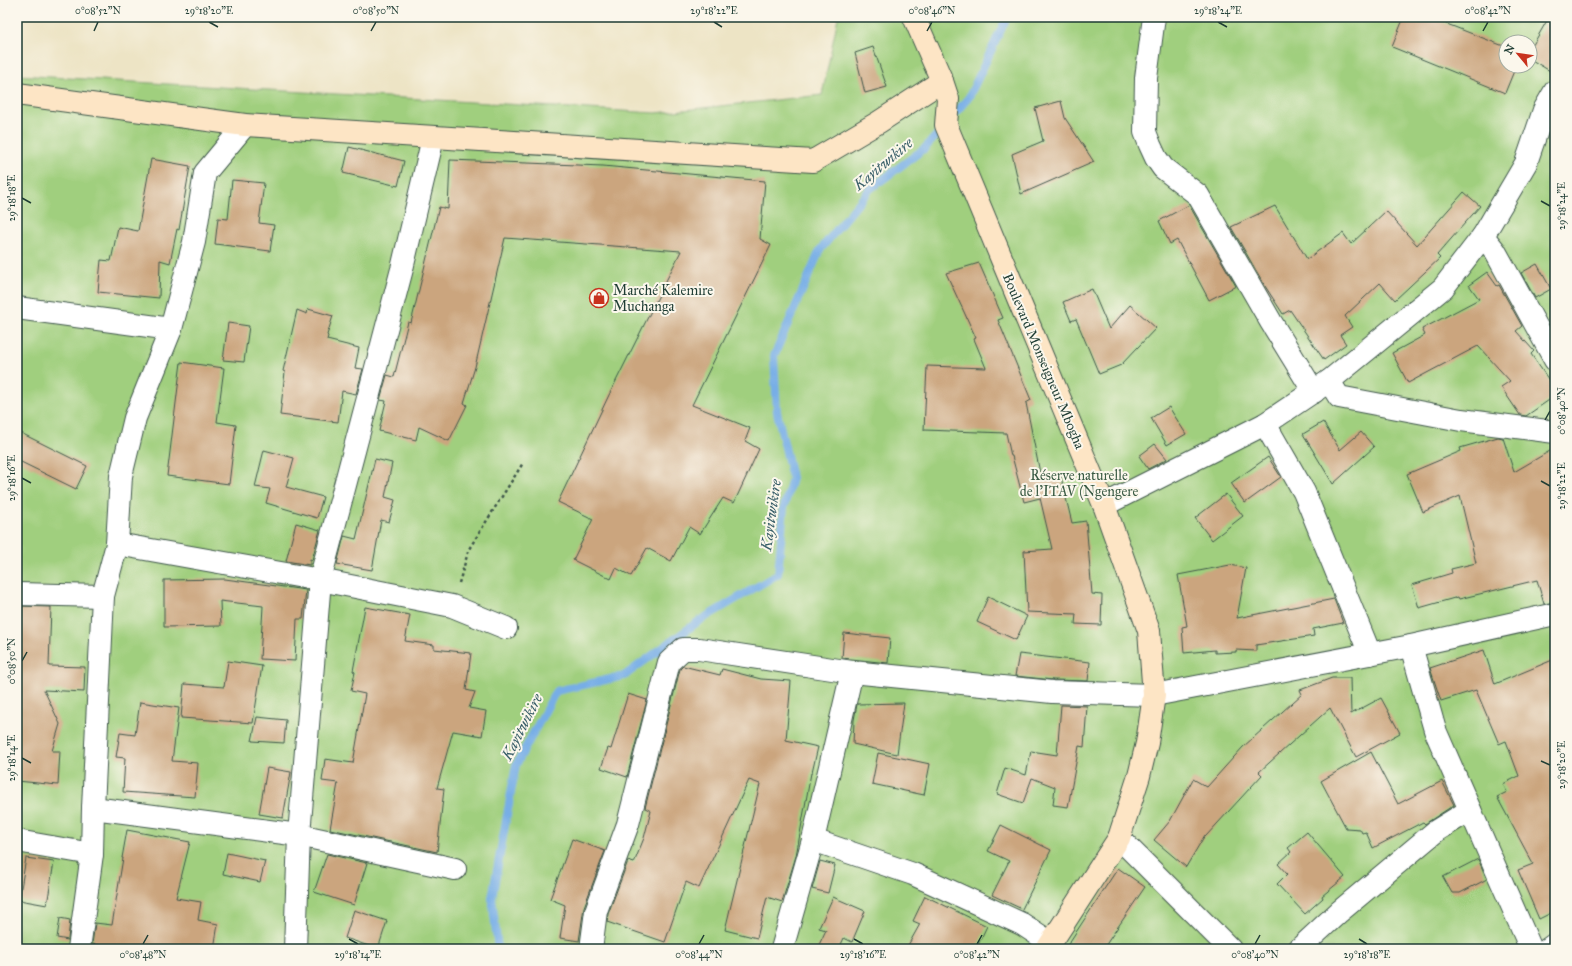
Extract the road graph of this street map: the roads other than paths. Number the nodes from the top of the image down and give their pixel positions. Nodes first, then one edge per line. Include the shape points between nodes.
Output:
1 (914, 17) edge
2 (1154, 17) edge
3 (945, 90) junction
4 (1555, 91) edge
5 (17, 94) edge
6 (245, 125) junction
7 (434, 138) junction
8 (1483, 236) junction
9 (17, 308) edge
10 (171, 329) junction
11 (1555, 360) edge
12 (1321, 387) junction
13 (1265, 424) junction
14 (1555, 432) edge
15 (1104, 505) junction
16 (117, 544) junction
17 (320, 580) junction
18 (17, 594) edge
19 (103, 596) junction
20 (1555, 614) edge
21 (506, 628) dead end
22 (1411, 646) junction
23 (1370, 654) junction
24 (852, 672) junction
25 (1154, 694) junction
26 (92, 808) junction
27 (1470, 810) junction
28 (299, 835) junction
29 (1119, 838) junction
30 (813, 840) junction
31 (17, 841) edge
32 (92, 854) junction
33 (455, 869) dead end
34 (1555, 944) edge
35 (1049, 946) edge
36 (79, 949) edge
37 (295, 949) edge
38 (591, 949) edge
39 (782, 949) edge
40 (1230, 949) edge
41 (1299, 949) edge
42 (1531, 949) edge
43 (1548, 949) edge

1 - 3 street, Boulevard Monseigneur Mbogha
2 - 12 street via 1146,78 1145,132 1153,152 1163,168 1198,195 1271,322
3 - 7 street via 879,122 813,161
3 - 15 street, Boulevard Monseigneur Mbogha via 946,125
4 - 8 street via 1544,110 1526,163
5 - 6 street
6 - 7 street
6 - 10 street via 205,173 194,242
7 - 17 street
8 - 11 street via 1495,251
8 - 12 street via 1443,288
9 - 10 street
10 - 16 street via 135,418 121,476
12 - 13 street
12 - 14 street via 1339,397 1461,420
13 - 15 street
13 - 23 street via 1304,492
15 - 25 street, Boulevard Monseigneur Mbogha via 1149,631
16 - 17 street
16 - 19 street
17 - 21 street via 452,606
17 - 28 street
18 - 19 street
19 - 26 street
20 - 22 street
22 - 23 street
22 - 27 street via 1435,730
23 - 25 street
24 - 25 street via 1052,692
24 - 30 street
24 - 38 street via 699,649 683,649 670,662 628,824 596,911
25 - 29 street, Boulevard Monseigneur Mbogha via 1148,742
26 - 28 street
26 - 32 street
27 - 41 street via 1436,831
27 - 42 street
28 - 33 street
28 - 37 street
29 - 35 street, Boulevard Monseigneur Mbogha
29 - 40 street
30 - 35 street via 913,874 1022,924
30 - 39 street
31 - 32 street
32 - 36 street
34 - 43 street

